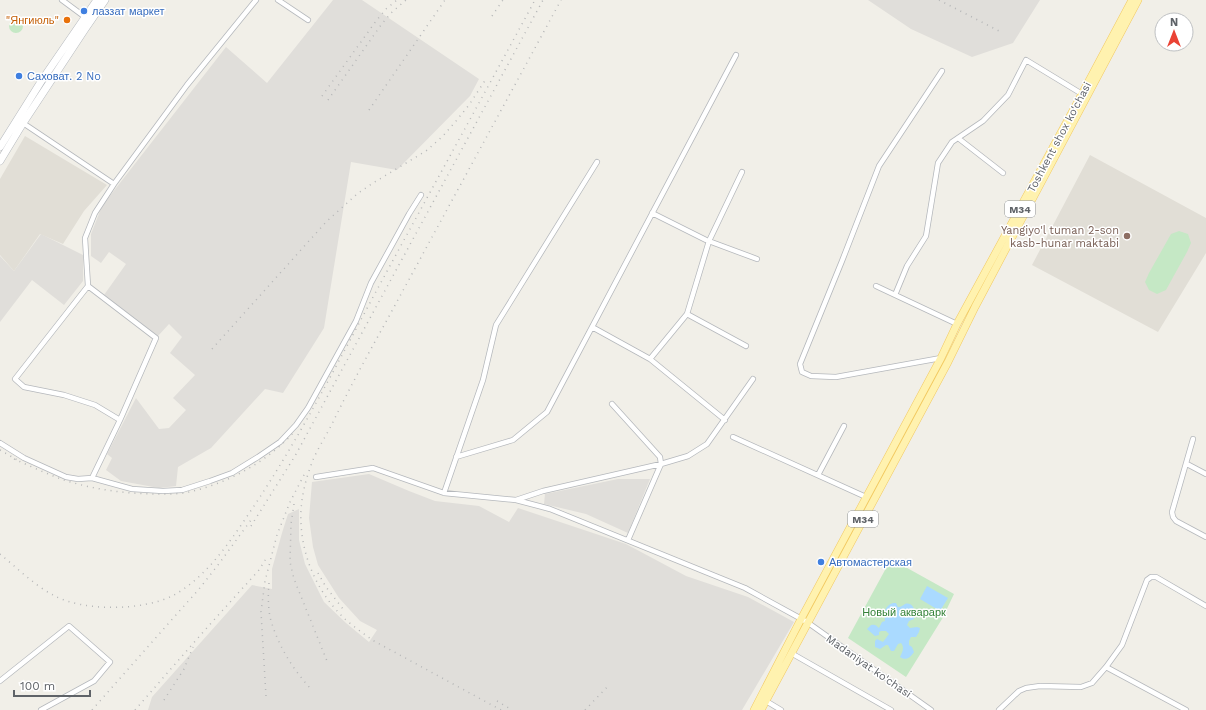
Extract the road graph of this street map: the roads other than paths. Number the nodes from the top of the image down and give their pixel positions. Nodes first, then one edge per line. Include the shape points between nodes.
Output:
1 (62, 0) edge
2 (97, 0) edge
3 (105, 0) edge
4 (256, 0) edge
5 (278, 0) edge
6 (1132, 0) edge
7 (1138, 0) edge
8 (85, 17) junction
9 (308, 20) dead end
10 (736, 55) dead end
11 (942, 71) dead end
12 (1082, 94) junction
13 (20, 121) junction
14 (958, 138) junction
15 (0, 147) edge
16 (0, 161) edge
17 (597, 162) dead end
18 (742, 172) dead end
19 (1003, 173) dead end
20 (114, 184) junction
21 (421, 195) dead end
22 (652, 213) junction
23 (709, 241) junction
24 (757, 260) dead end
25 (88, 286) junction
26 (876, 286) dead end
27 (895, 295) junction
28 (687, 314) junction
29 (957, 324) junction
30 (592, 327) junction
31 (746, 346) dead end
32 (941, 358) junction
33 (650, 359) junction
34 (753, 379) dead end
35 (612, 404) dead end
36 (120, 420) junction
37 (724, 420) junction
38 (844, 426) dead end
39 (733, 437) dead end
40 (1193, 439) dead end
41 (0, 444) edge
42 (456, 457) junction
43 (661, 464) junction
44 (1187, 464) junction
45 (1206, 474) edge
46 (818, 475) junction
47 (316, 477) dead end
48 (92, 478) junction
49 (444, 493) junction
50 (866, 497) junction
51 (516, 500) junction
52 (1206, 537) edge
53 (628, 540) junction
54 (1206, 606) edge
55 (804, 620) junction
56 (791, 653) junction
57 (1106, 667) junction
58 (0, 681) edge
59 (766, 701) junction
60 (41, 710) edge
61 (754, 710) edge
62 (761, 710) edge
63 (781, 710) edge
64 (891, 710) edge
65 (931, 710) edge
66 (999, 710) edge
67 (1186, 710) edge

1 - 8 street
2 - 8 main road
3 - 13 main road
4 - 20 street via 187,85
5 - 9 street
6 - 12 main road, Toshkent shox ko'chasi / M34
7 - 55 main road, Toshkent shox ko'chasi / M34 via 948,362
8 - 13 main road
10 - 22 street
11 - 32 street via 879,166 800,364 802,372 811,376 836,377
12 - 14 street via 1026,60 1008,95 983,121
12 - 29 main road, Toshkent shox ko'chasi / M34
13 - 15 main road
13 - 16 main road
13 - 20 street
14 - 19 street
14 - 27 street via 952,142 938,163 926,236 907,266
17 - 42 street via 496,325 483,380
18 - 23 street
20 - 25 street via 95,213 86,238
21 - 48 street via 371,283 356,321 308,408 280,442 232,473 182,490 132,488
22 - 23 street
22 - 30 street
23 - 24 street
23 - 28 street
25 - 36 street via 156,338
25 - 36 street via 15,379 24,387 64,395 95,405
26 - 27 street
27 - 29 street
28 - 31 street
28 - 33 street
29 - 32 main road, Toshkent shox ko'chasi / M34
30 - 33 street
30 - 42 street via 547,412 513,440
32 - 50 main road, M34
33 - 37 street
34 - 37 street
35 - 43 street via 660,457
36 - 48 street
37 - 43 street via 707,444 688,456
38 - 46 street
39 - 46 street
40 - 44 street
41 - 48 street via 66,477 78,480
42 - 49 street
43 - 51 street via 543,491
43 - 53 street
44 - 45 street
44 - 52 street via 1172,512 1173,517
46 - 50 street
47 - 49 street via 373,468
49 - 51 street
50 - 55 main road, M34
51 - 53 street, Madaniyat ko'chasi via 550,509
53 - 55 street, Madaniyat ko'chasi via 745,588
54 - 57 street via 1156,577 1151,577 1122,645
55 - 56 main road, M34
55 - 61 main road, M34
55 - 65 street, Madaniyat ko'chasi
56 - 59 main road, M34
56 - 64 street
57 - 66 street via 1092,683 1080,687 1026,688 1019,691
57 - 67 street
58 - 60 street via 69,626 110,662 94,681
59 - 62 main road, M34
59 - 63 street

